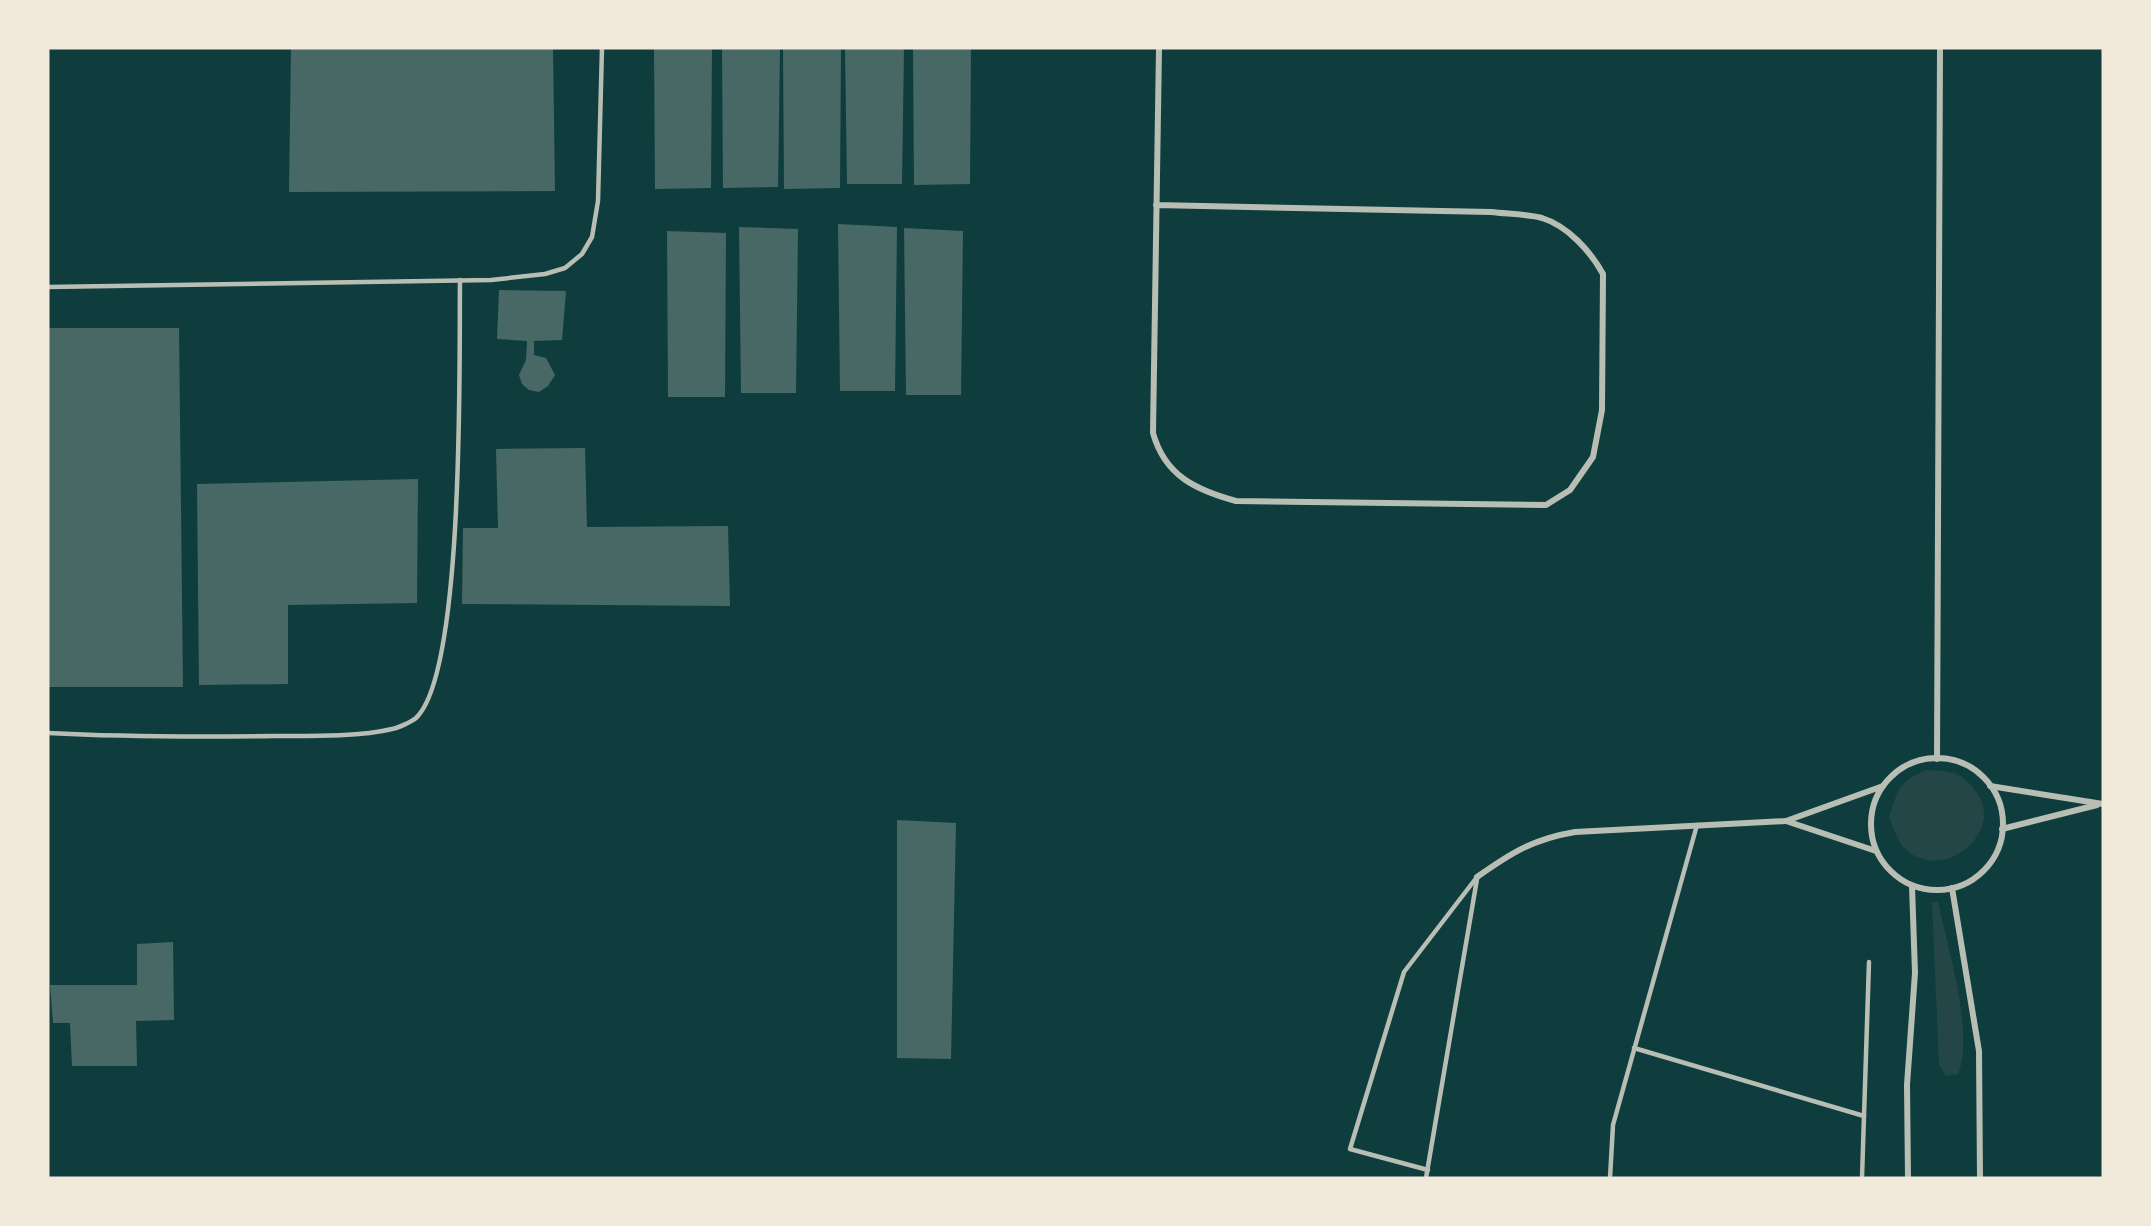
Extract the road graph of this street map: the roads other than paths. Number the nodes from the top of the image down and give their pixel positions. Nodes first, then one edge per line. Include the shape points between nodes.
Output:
1 (602, 48) edge
2 (1159, 48) edge
3 (1940, 48) edge
4 (1156, 205) junction
5 (460, 280) junction
6 (48, 287) edge
7 (48, 733) edge
8 (1936, 759) junction
9 (1883, 786) junction
10 (1990, 786) junction
11 (2102, 804) edge
12 (1786, 821) junction
13 (1697, 825) junction
14 (2002, 829) junction
15 (1876, 850) junction
16 (1477, 877) junction
17 (1912, 886) junction
18 (1952, 888) junction
19 (1869, 962) dead end
20 (1634, 1048) junction
21 (1864, 1116) junction
22 (1428, 1170) junction
23 (1426, 1178) edge
24 (1610, 1178) edge
25 (1862, 1178) edge
26 (1908, 1178) edge
27 (1980, 1178) edge

1 - 5 lane via 598,201 592,237 582,254 565,268 545,274
2 - 4 street
3 - 8 street
4 - 4 street via 1153,433 1159,453 1176,475 1209,494 1236,501 1546,505 1570,490 1593,457 1602,410 1603,274 1575,238 1544,219 1491,212
5 - 6 lane
5 - 7 lane via 456,495 448,621 440,667 429,699 416,718 393,729 314,736 142,738
8 - 9 street via 1907,766
8 - 10 street via 1967,765
9 - 12 street
9 - 15 street via 1871,818
10 - 11 street
10 - 14 street via 2000,806
11 - 14 street
12 - 13 street
12 - 15 street
13 - 16 street via 1544,837 1515,850
13 - 20 lane
14 - 18 street via 1987,866 1971,880
15 - 17 street via 1897,878
16 - 22 lane
16 - 22 lane via 1404,972 1350,1149
17 - 18 street
17 - 26 street via 1915,974 1907,1085
18 - 27 street via 1979,1051
19 - 21 lane
20 - 21 lane
20 - 24 lane via 1613,1125
21 - 25 lane
22 - 23 lane

